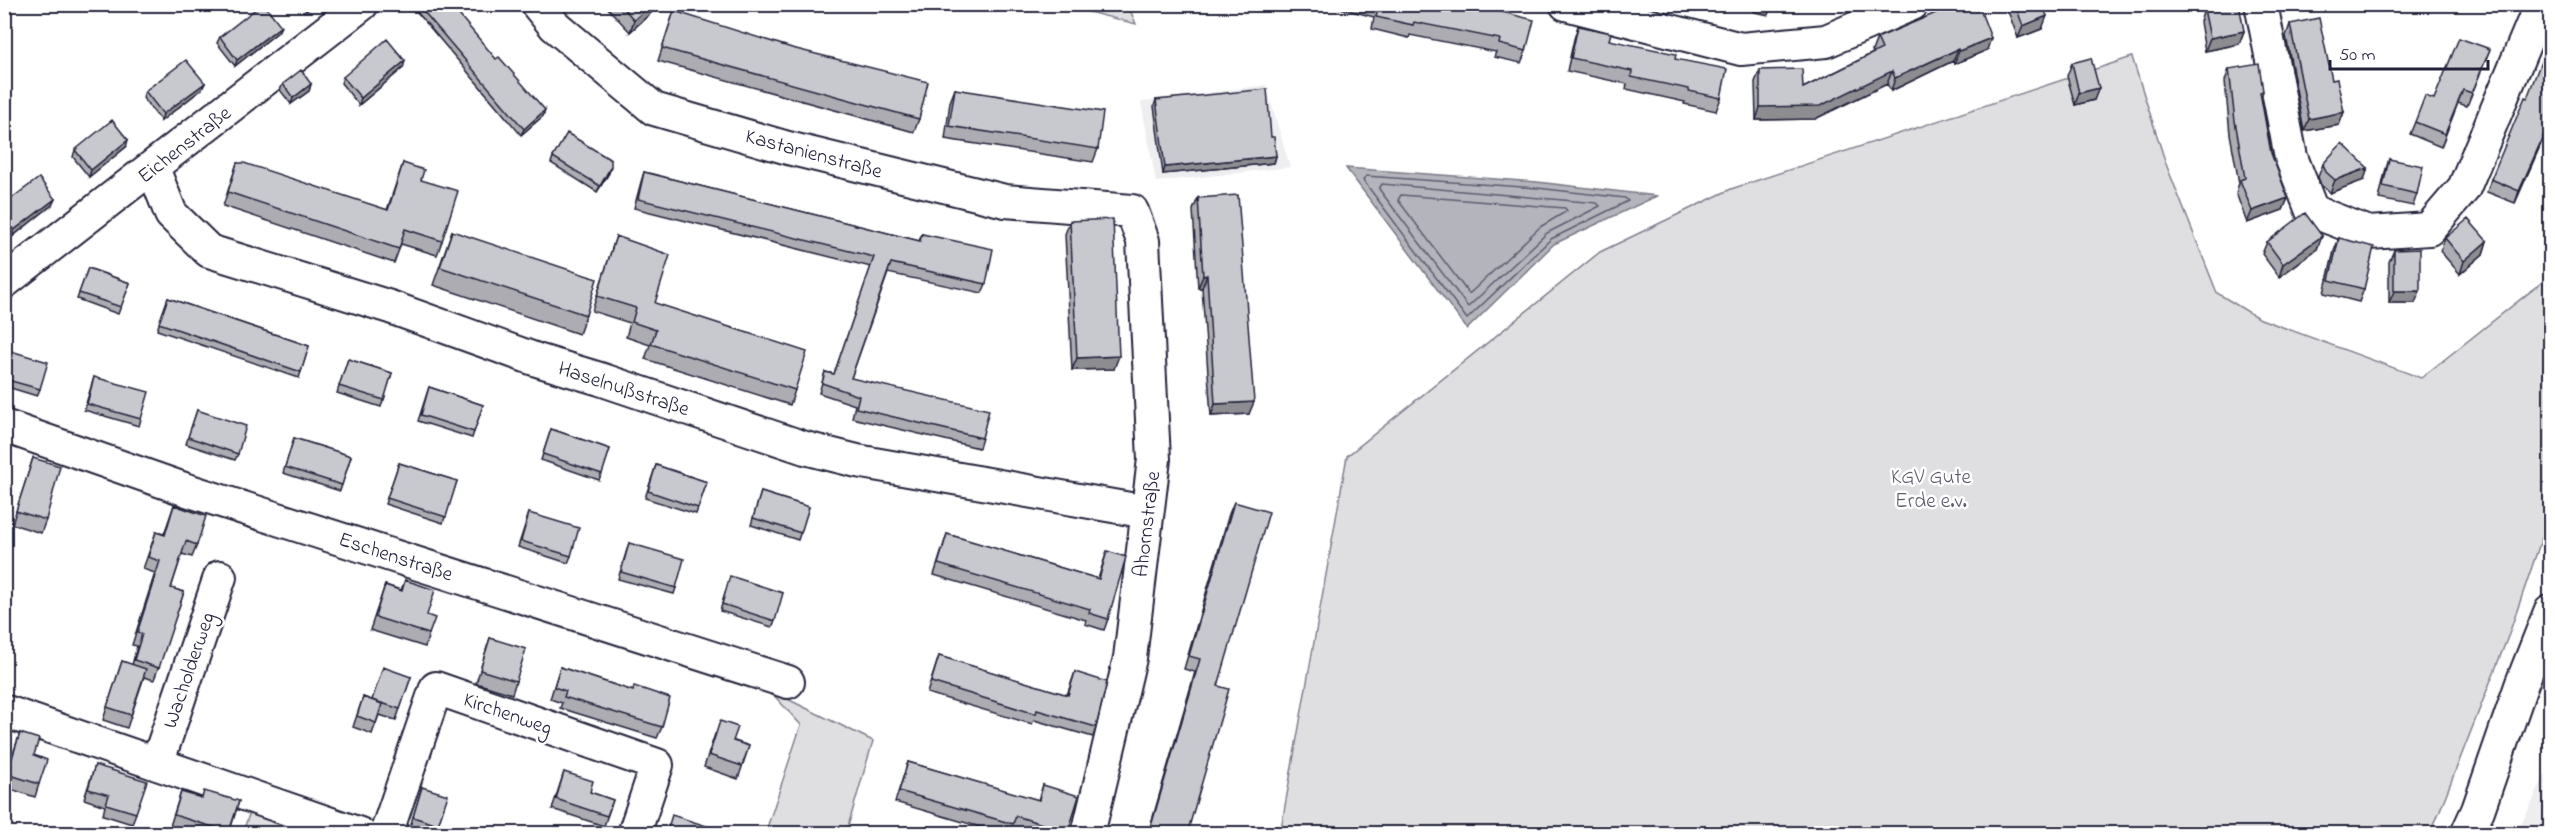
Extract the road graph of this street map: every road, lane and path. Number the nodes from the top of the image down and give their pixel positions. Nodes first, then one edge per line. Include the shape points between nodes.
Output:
1 (362, 4) edge
2 (537, 4) edge
3 (1566, 4) edge
4 (1912, 4) edge
5 (2261, 4) edge
6 (2541, 4) edge
7 (153, 168) junction
8 (1132, 210) joint
9 (4, 282) edge
10 (4, 426) edge
11 (1147, 512) junction
12 (220, 578) dead end
13 (2550, 612) edge
14 (788, 682) dead end
15 (4, 711) edge
16 (157, 764) junction
17 (360, 834) edge
18 (386, 834) edge
19 (634, 834) edge
20 (1088, 834) edge
21 (2467, 834) edge

1 - 7 street, Eichenstraße
2 - 8 street, Kastanienstraße via 555,26 654,110 788,148 1005,201
3 - 4 street via 1741,49 1826,40
5 - 6 street via 2291,157 2312,211 2369,233 2429,230 2464,188
7 - 9 street, Eichenstraße
7 - 11 street, Haselnußstraße via 171,214 209,251 390,307 805,448 857,461
8 - 11 street, Ahornstraße via 1143,241 1154,459
10 - 14 street, Eschenstraße via 187,490
11 - 20 street, Ahornstraße via 1130,658
12 - 16 street, Wacholderweg
13 - 21 street
15 - 16 street
16 - 17 street
18 - 19 street, Kirchenweg via 436,688 657,765

